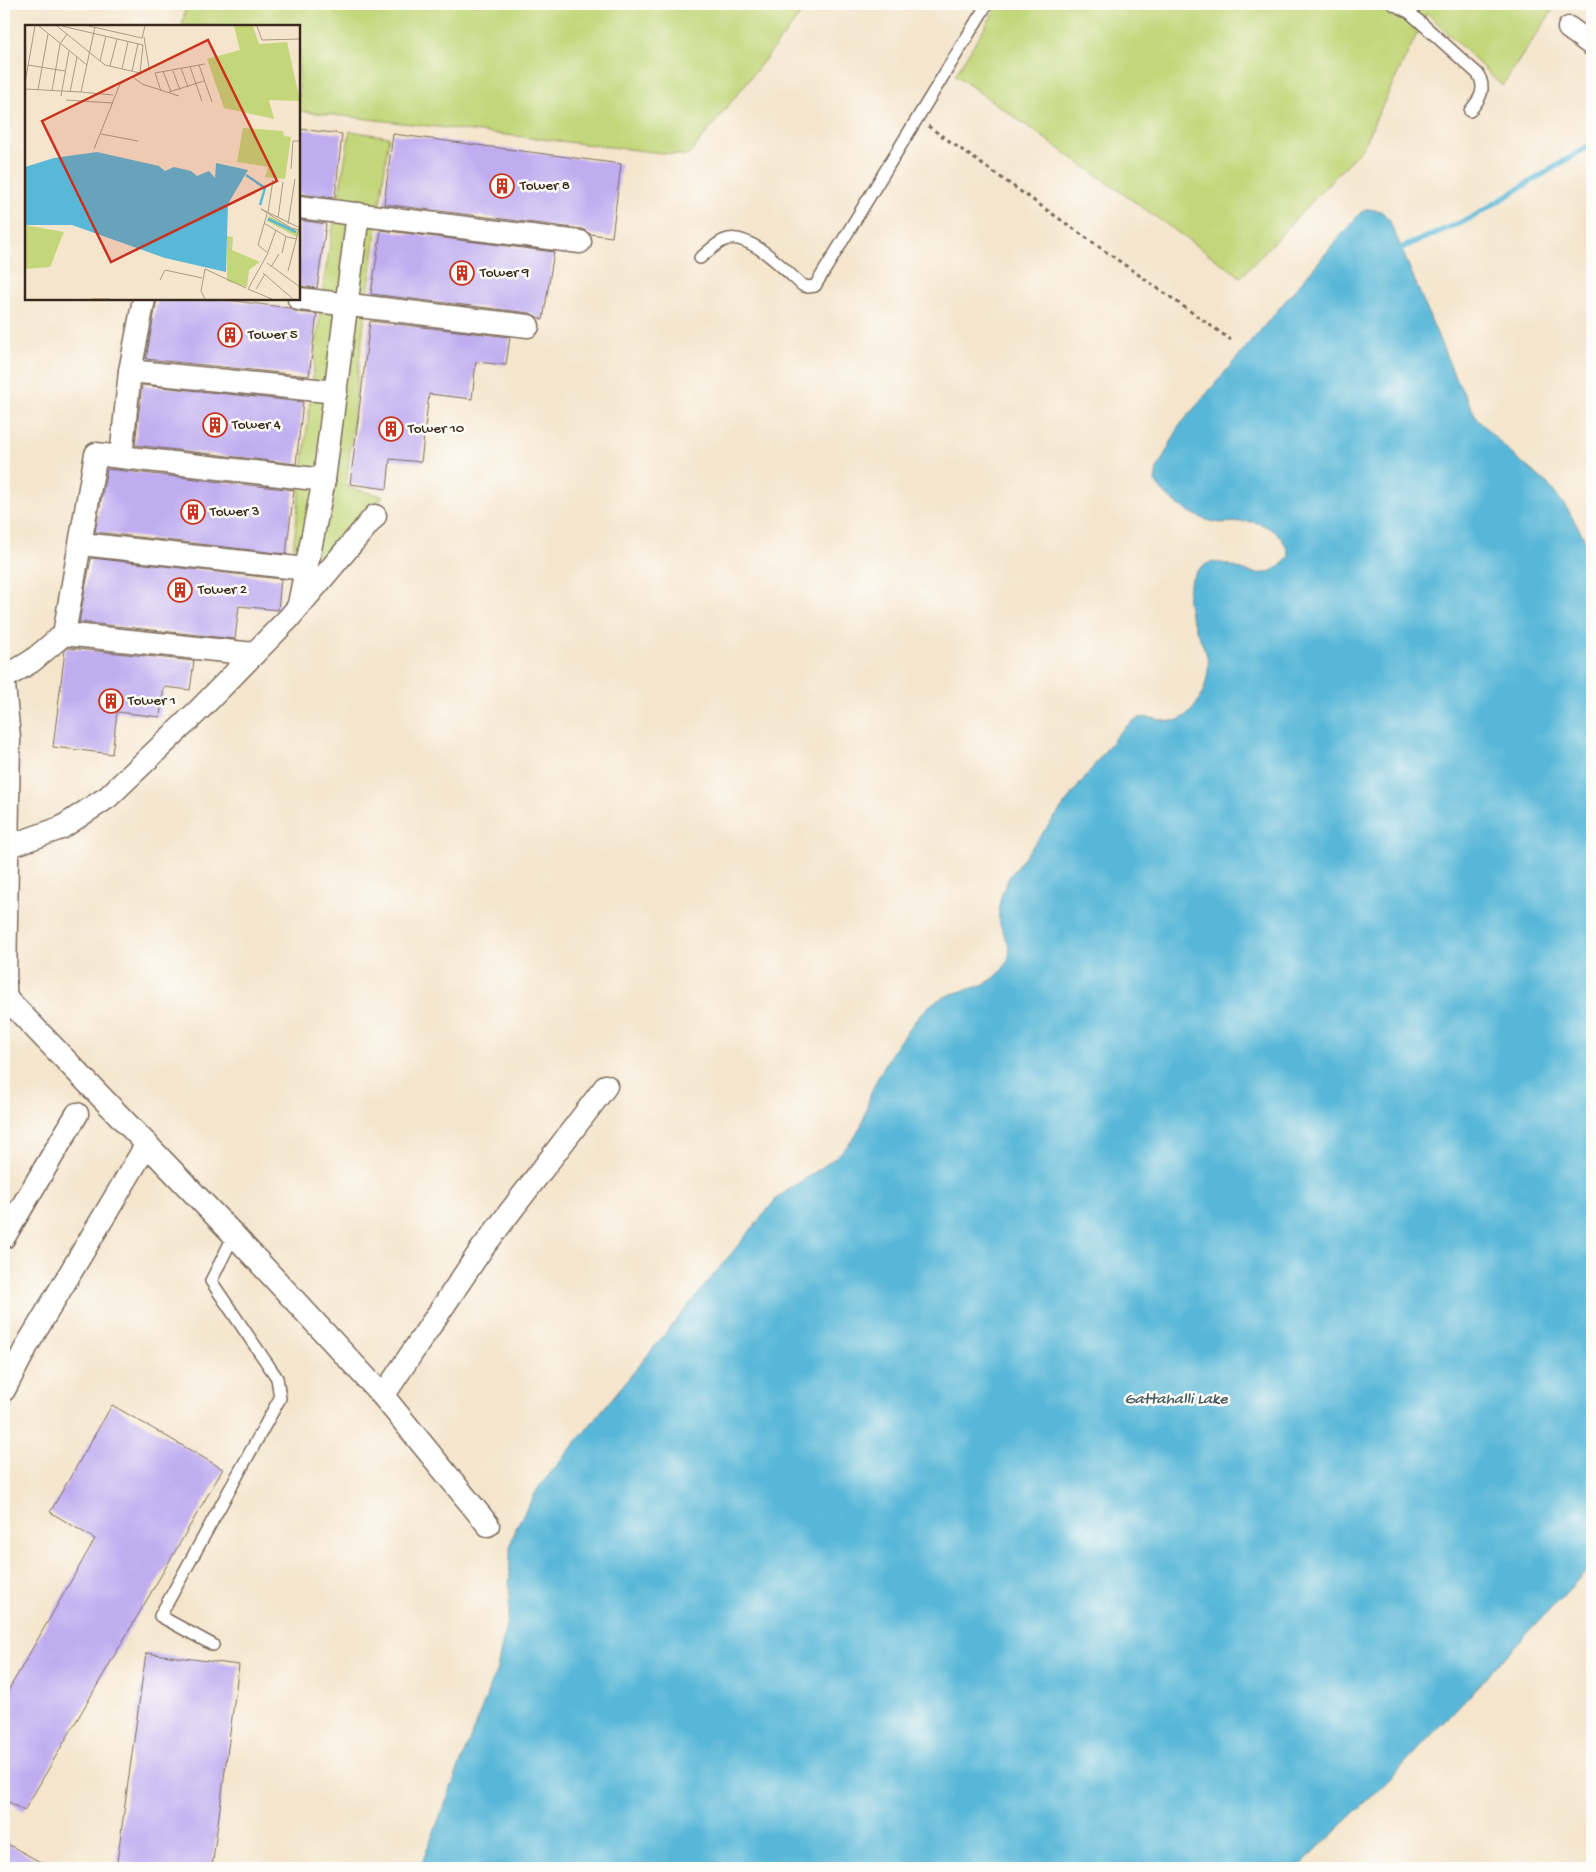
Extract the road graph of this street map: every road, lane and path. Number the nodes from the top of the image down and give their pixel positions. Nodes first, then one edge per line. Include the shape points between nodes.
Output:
1 (987, 4) edge
2 (1393, 4) edge
3 (1569, 28) dead end
4 (1592, 45) edge
5 (1470, 111) dead end
6 (917, 118) junction
7 (300, 207) edge
8 (358, 214) junction
9 (580, 242) dead end
10 (700, 258) dead end
11 (300, 299) edge
12 (144, 300) edge
13 (347, 305) junction
14 (528, 326) dead end
15 (1232, 340) dead end
16 (130, 372) junction
17 (336, 392) junction
18 (121, 457) junction
19 (324, 480) junction
20 (375, 516) dead end
21 (82, 544) junction
22 (306, 569) junction
23 (298, 607) junction
24 (64, 634) junction
25 (254, 654) junction
26 (9, 677) edge
27 (7, 847) junction
28 (606, 1086) dead end
29 (77, 1114) dead end
30 (147, 1144) junction
31 (234, 1235) junction
32 (4, 1237) edge
33 (4, 1390) edge
34 (383, 1396) junction
35 (488, 1525) dead end
36 (213, 1645) dead end

1 - 6 lane
2 - 5 lane via 1409,12 1478,74 1483,82 1481,98
3 - 4 street
6 - 10 lane via 815,286 802,285 753,244 738,238 725,240
6 - 15 path
7 - 8 street
8 - 9 street
8 - 13 street
11 - 13 street
12 - 16 street
13 - 14 street
13 - 17 street
16 - 17 street
16 - 18 street
17 - 19 street
18 - 19 street
18 - 21 street via 96,454
19 - 22 street
20 - 23 street
21 - 22 street
21 - 24 street
22 - 23 street
23 - 25 street
24 - 25 street
24 - 26 street
25 - 27 street via 108,797 61,828
26 - 27 street
27 - 30 street via 5,993 8,1000
28 - 34 street via 482,1250
29 - 32 street
30 - 31 street
30 - 33 street via 29,1342
31 - 34 street
31 - 36 lane via 211,1281 277,1378 280,1398 160,1616
34 - 35 street

